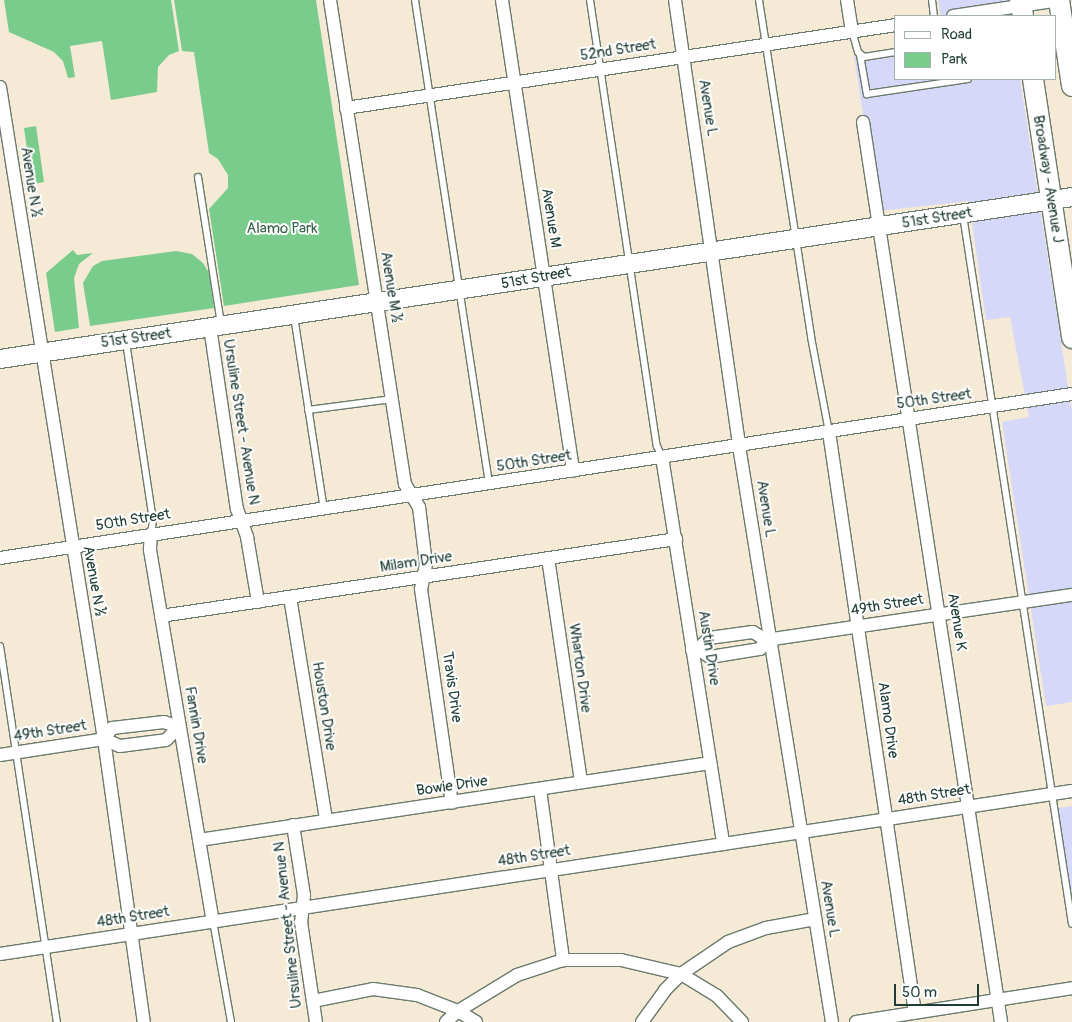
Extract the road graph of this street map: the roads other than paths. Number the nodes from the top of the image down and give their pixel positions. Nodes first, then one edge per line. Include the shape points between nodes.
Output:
1 (330, 0) edge
2 (415, 0) edge
3 (502, 0) edge
4 (590, 0) edge
5 (674, 0) edge
6 (760, 0) edge
7 (847, 0) edge
8 (932, 0) edge
9 (1059, 0) edge
10 (1022, 7) edge
11 (981, 14) edge
12 (934, 15) edge
13 (967, 15) edge
14 (894, 25) edge
15 (852, 32) junction
16 (766, 44) junction
17 (894, 52) edge
18 (860, 55) junction
19 (684, 57) junction
20 (601, 69) junction
21 (961, 80) edge
22 (1033, 80) edge
23 (514, 83) junction
24 (1072, 86) edge
25 (0, 87) edge
26 (430, 96) junction
27 (346, 108) junction
28 (863, 122) dead end
29 (6, 160) edge
30 (198, 178) dead end
31 (1072, 196) edge
32 (1051, 200) junction
33 (963, 214) junction
34 (880, 227) junction
35 (796, 240) junction
36 (713, 252) junction
37 (631, 263) junction
38 (543, 276) junction
39 (459, 290) junction
40 (377, 303) junction
41 (294, 315) junction
42 (216, 326) junction
43 (1072, 338) edge
44 (126, 340) junction
45 (41, 352) junction
46 (0, 359) edge
47 (1072, 394) edge
48 (392, 399) junction
49 (992, 407) junction
50 (308, 410) junction
51 (909, 420) junction
52 (829, 432) junction
53 (739, 446) junction
54 (662, 457) junction
55 (573, 471) junction
56 (489, 484) junction
57 (412, 496) junction
58 (324, 509) junction
59 (241, 521) junction
60 (151, 534) junction
61 (676, 539) junction
62 (72, 546) junction
63 (0, 558) edge
64 (548, 558) junction
65 (424, 577) junction
66 (1072, 595) edge
67 (290, 597) junction
68 (258, 602) junction
69 (1022, 603) junction
70 (939, 614) junction
71 (161, 616) junction
72 (858, 626) junction
73 (769, 640) junction
74 (0, 646) edge
75 (695, 650) junction
76 (179, 727) junction
77 (104, 739) junction
78 (18, 752) junction
79 (0, 755) edge
80 (710, 763) junction
81 (581, 782) junction
82 (540, 789) junction
83 (1072, 791) edge
84 (1052, 794) junction
85 (452, 803) junction
86 (968, 806) junction
87 (886, 819) junction
88 (326, 820) junction
89 (293, 825) junction
90 (802, 832) junction
91 (199, 840) junction
92 (723, 844) junction
93 (552, 870) junction
94 (302, 907) junction
95 (816, 919) junction
96 (213, 922) junction
97 (1072, 924) edge
98 (132, 933) junction
99 (46, 947) junction
100 (0, 954) edge
101 (564, 960) junction
102 (681, 974) junction
103 (1072, 988) edge
104 (998, 1000) junction
105 (313, 1001) junction
106 (458, 1011) junction
107 (916, 1017) edge
108 (58, 1022) edge
109 (144, 1022) edge
110 (231, 1022) edge
111 (316, 1022) edge
112 (446, 1022) edge
113 (476, 1022) edge
114 (642, 1022) edge
115 (742, 1022) edge
116 (832, 1022) edge
117 (856, 1022) edge
118 (1001, 1022) edge

1 - 27 street, Avenue M ½
2 - 26 lane
3 - 23 street, Avenue M
4 - 20 lane
5 - 19 street, Avenue L
6 - 16 lane
7 - 15 street
8 - 12 lane
9 - 10 street
9 - 24 main road
10 - 11 street
11 - 13 street
14 - 15 street, 52nd Street
15 - 16 street, 52nd Street
15 - 18 lane
16 - 19 street, 52nd Street
16 - 35 lane
17 - 18 lane
18 - 21 lane via 867,94
19 - 20 street, 52nd Street
19 - 36 street, Avenue L
20 - 23 street, 52nd Street
20 - 37 lane
22 - 32 main road, Broadway - Avenue J
23 - 26 street, 52nd Street
23 - 38 street, Avenue M
25 - 29 street, Avenue N ½
26 - 27 street, 52nd Street
26 - 39 lane
27 - 40 street, Avenue M ½
28 - 34 street, Avenue K
29 - 45 street, Avenue N ½
30 - 42 lane
31 - 32 street, 51st Street
32 - 33 street, 51st Street
32 - 43 main road, Broadway - Avenue J
33 - 34 street, 51st Street
33 - 49 lane
34 - 35 street, 51st Street
34 - 51 street, Avenue K
35 - 36 street, 51st Street
35 - 52 lane
36 - 37 street, 51st Street
36 - 53 street, Avenue L
37 - 38 street, 51st Street
37 - 54 lane via 657,446
38 - 39 street, 51st Street
38 - 55 street, Avenue M
39 - 40 street, 51st Street
39 - 56 lane
40 - 41 street, 51st Street
40 - 48 street, Avenue M ½
41 - 42 street, 51st Street
41 - 50 lane
42 - 44 street, 51st Street
42 - 59 street, Ursuline Street - Avenue N
44 - 45 street, 51st Street
44 - 60 lane via 153,520
45 - 46 street, 51st Street
45 - 62 street, Avenue N ½
47 - 49 street, 50th Street
48 - 50 lane
48 - 57 street, Avenue M ½ via 405,484
49 - 51 street, 50th Street
49 - 69 lane
50 - 58 lane
51 - 52 street, 50th Street
51 - 70 street, Avenue K
52 - 53 street, 50th Street
52 - 72 street, Alamo Drive
53 - 54 street, 50th Street
53 - 73 street, Avenue L
54 - 55 street, 50th Street
54 - 61 street, Austin Drive
55 - 56 street, 50th Street
56 - 57 street, 50th Street
57 - 58 street, 50th Street
57 - 65 street, Avenue M ½ via 419,507 426,564
58 - 59 street, 50th Street
59 - 60 street, 50th Street
59 - 68 street via 247,537
60 - 62 street, 50th Street
60 - 71 street, Fannin Drive via 150,550
61 - 64 street, Milam Drive
61 - 75 street, Austin Drive
62 - 63 street, 50th Street
62 - 77 street, Avenue N ½
64 - 65 street, Milam Drive
64 - 81 street, Wharton Drive
65 - 67 street, Milam Drive
65 - 85 street, Travis Drive via 421,589
66 - 69 street, 49th Street
67 - 68 street, Milam Drive
67 - 88 street, Houston Drive
68 - 71 street, Milam Drive
69 - 70 street, 49th Street
69 - 84 lane
70 - 72 street, 49th Street
70 - 86 street, Avenue K
71 - 76 street, Fannin Drive
72 - 73 street, 49th Street
72 - 87 street, Alamo Drive
73 - 75 street, 49th Street via 760,649 710,657
73 - 75 street, 49th Street via 753,632 709,638
73 - 90 street, Avenue L
74 - 78 lane
75 - 80 street, Austin Drive
76 - 77 street, 49th Street via 164,722 112,728
76 - 77 street, 49th Street via 166,740 120,746
76 - 91 street, Fannin Drive
77 - 78 street, 49th Street
77 - 98 street, Avenue N ½
78 - 79 street, 49th Street
78 - 99 lane
80 - 81 street, Bowie Drive
80 - 92 street, Austin Drive
81 - 82 street, Bowie Drive
82 - 85 street, Bowie Drive
82 - 93 street
83 - 84 street, 48th Street
84 - 86 street, 48th Street
84 - 97 lane
85 - 88 street, Bowie Drive
86 - 87 street, 48th Street
86 - 104 street, Avenue K
87 - 90 street, 48th Street
87 - 107 street, Alamo Drive
88 - 89 street, Bowie Drive
89 - 91 street, Bowie Drive
89 - 94 street, Ursuline Street - Avenue N via 304,892
90 - 92 street, 48th Street
90 - 95 street, Avenue L
91 - 96 street, Fannin Drive
92 - 93 street, 48th Street
93 - 94 street, 48th Street
93 - 101 street
94 - 96 street, 48th Street
94 - 105 street, Ursuline Street - Avenue N
95 - 102 street via 766,928 728,942
95 - 116 street, Avenue L
96 - 98 street, 48th Street
96 - 110 lane
98 - 99 street, 48th Street
98 - 109 street, Avenue N ½
99 - 100 street, 48th Street
99 - 108 lane
101 - 102 street via 621,960
101 - 106 street via 518,974
102 - 114 street
102 - 115 street via 717,996
103 - 104 street
104 - 107 street
104 - 118 street, Avenue K
105 - 106 street via 373,989 417,996
105 - 111 street, Ursuline Street - Avenue N
106 - 112 street
106 - 113 street
107 - 117 street

